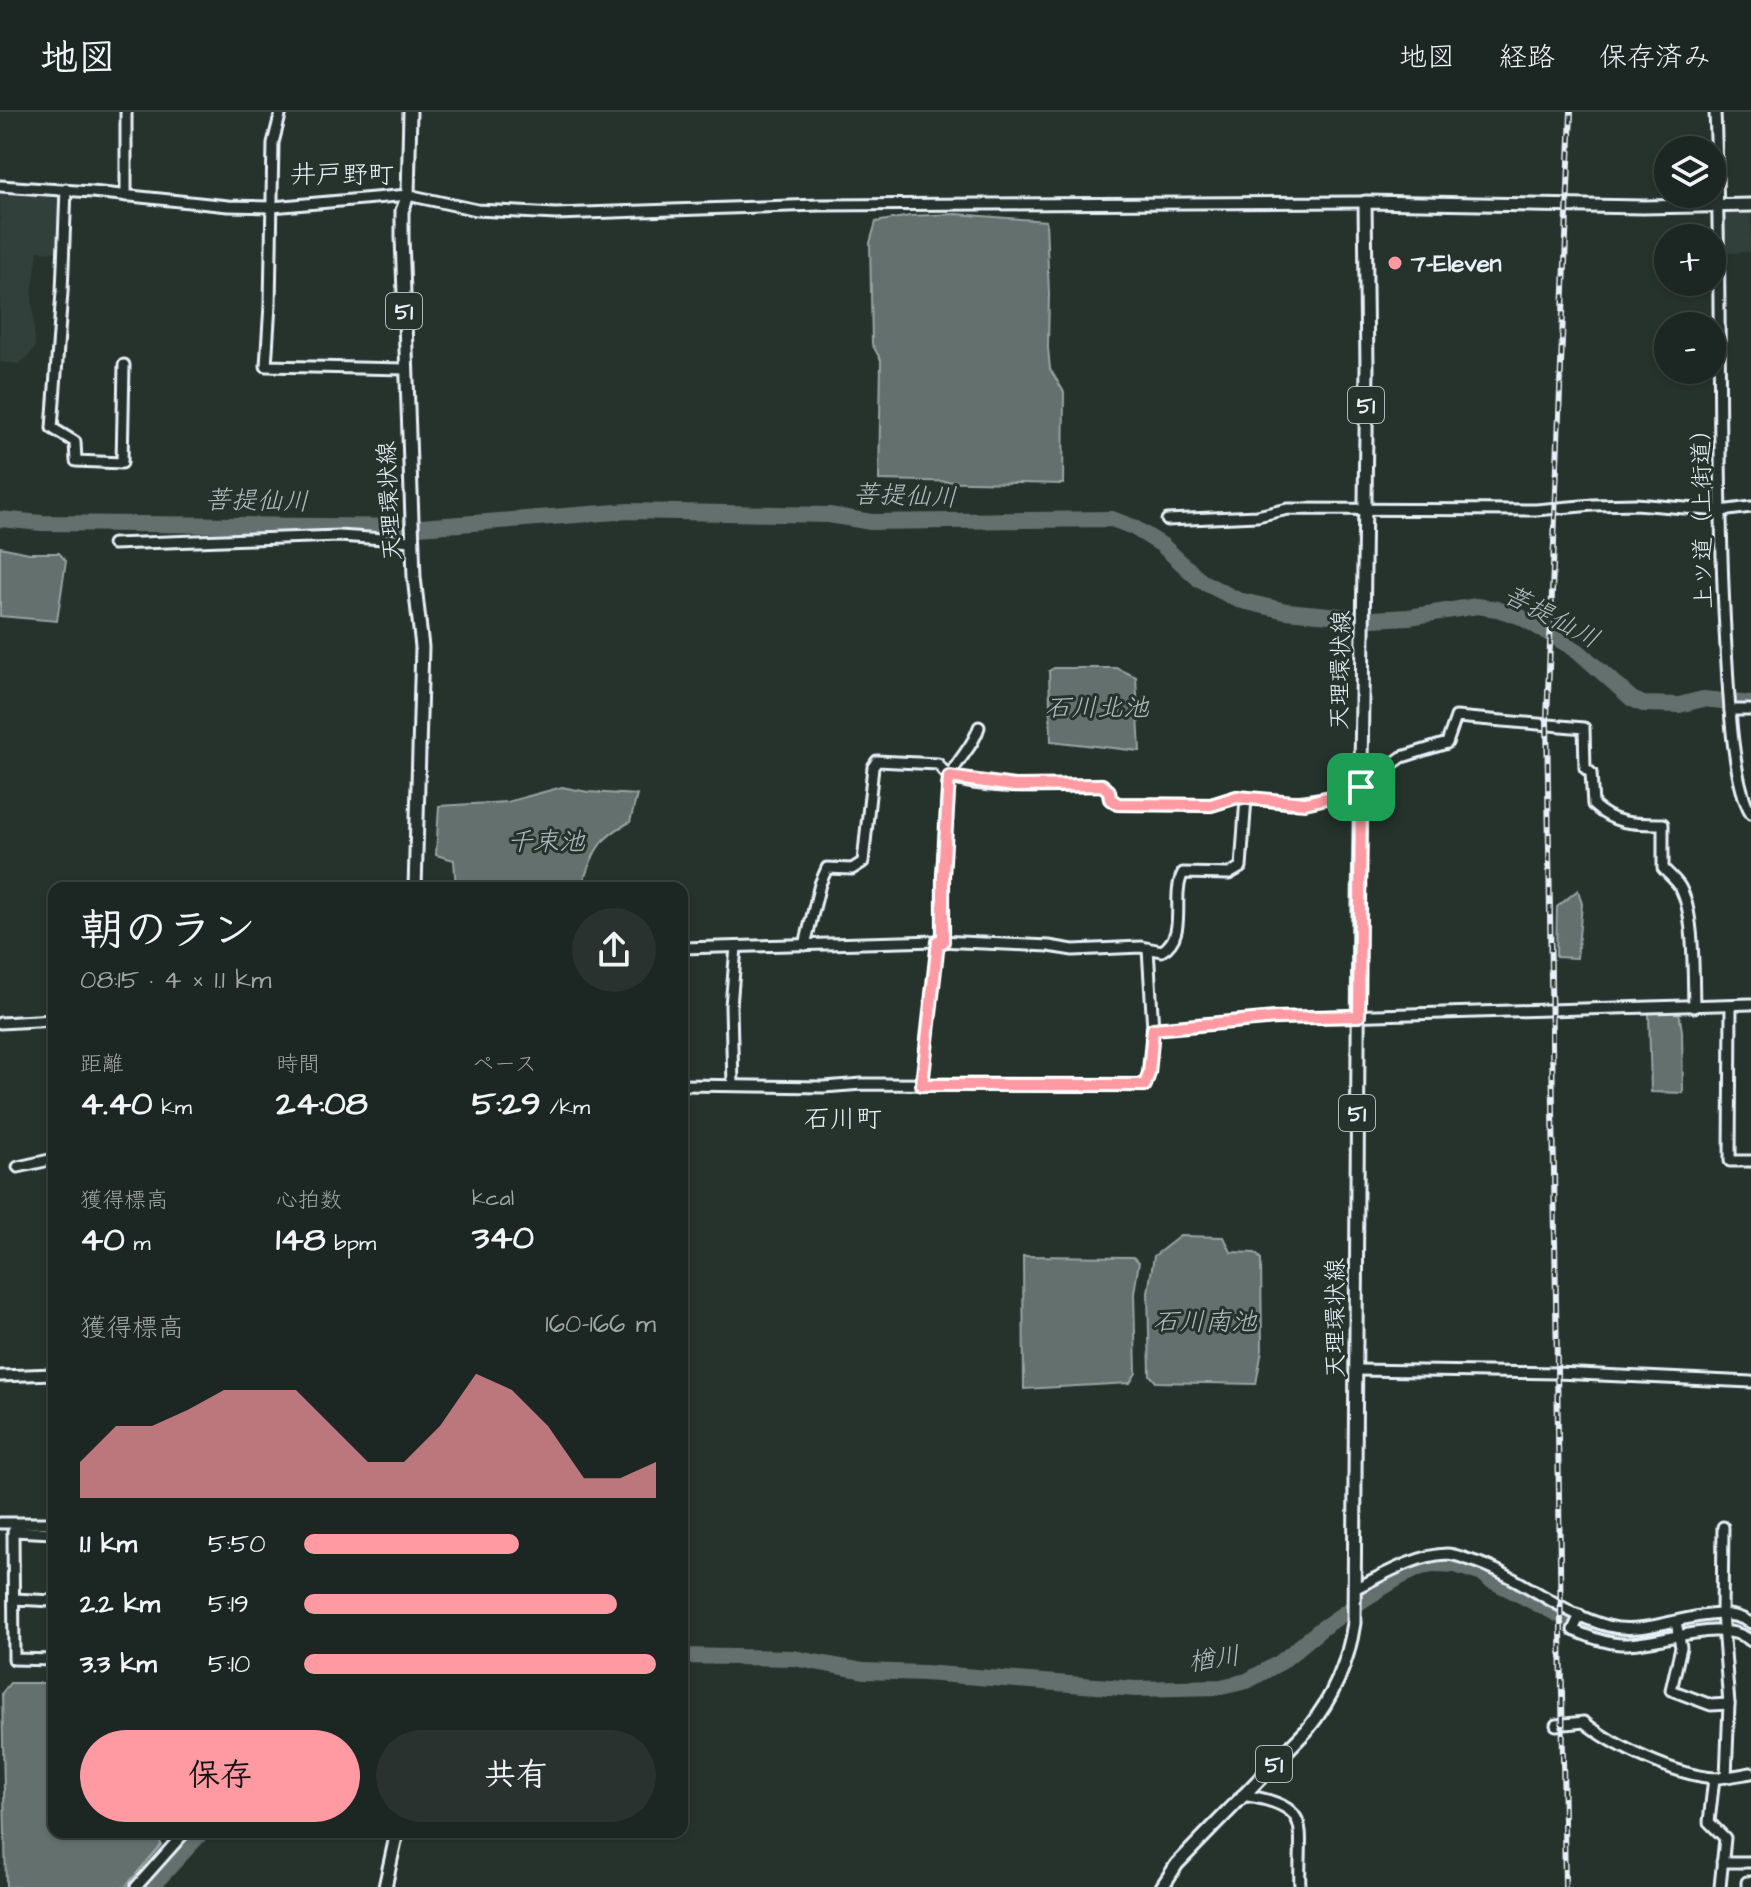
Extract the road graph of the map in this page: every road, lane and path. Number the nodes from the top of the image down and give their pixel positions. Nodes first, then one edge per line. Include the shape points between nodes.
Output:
1 (126, 112) edge
2 (281, 112) edge
3 (410, 112) edge
4 (1715, 112) edge
5 (1716, 136) edge
6 (0, 186) edge
7 (66, 189) junction
8 (408, 195) junction
9 (126, 196) junction
10 (1365, 202) junction
11 (1726, 205) edge
12 (1751, 205) edge
13 (1654, 206) edge
14 (272, 207) junction
15 (1719, 208) edge
16 (124, 365) dead end
17 (405, 369) junction
18 (1751, 507) edge
19 (1364, 508) junction
20 (1721, 511) junction
21 (1167, 520) dead end
22 (413, 539) junction
23 (113, 544) dead end
24 (1730, 710) junction
25 (1751, 710) edge
26 (979, 727) dead end
27 (949, 777) junction
28 (1361, 787) junction
29 (1246, 798) junction
30 (1751, 813) edge
31 (415, 882) edge
32 (940, 942) junction
33 (805, 945) junction
34 (736, 947) junction
35 (688, 948) edge
36 (1148, 949) junction
37 (1751, 1004) edge
38 (1731, 1006) junction
39 (1694, 1007) junction
40 (1359, 1016) junction
41 (48, 1020) edge
42 (0, 1023) edge
43 (1153, 1029) junction
44 (688, 1085) edge
45 (733, 1085) junction
46 (922, 1085) junction
47 (48, 1160) edge
48 (1751, 1161) edge
49 (18, 1167) dead end
50 (1357, 1370) junction
51 (48, 1374) edge
52 (0, 1376) edge
53 (1751, 1382) edge
54 (0, 1523) edge
55 (48, 1523) edge
56 (1723, 1527) dead end
57 (48, 1533) edge
58 (1356, 1591) junction
59 (14, 1599) junction
60 (48, 1601) edge
61 (1580, 1615) junction
62 (1723, 1615) junction
63 (1750, 1621) edge
64 (1676, 1622) junction
65 (1725, 1630) junction
66 (1680, 1636) junction
67 (1751, 1641) edge
68 (48, 1660) edge
69 (1729, 1704) junction
70 (1556, 1725) dead end
71 (1751, 1773) edge
72 (1726, 1777) junction
73 (1714, 1778) junction
74 (1242, 1795) junction
75 (180, 1838) edge
76 (396, 1838) edge
77 (1722, 1862) junction
78 (1751, 1862) edge
79 (1751, 1882) edge
80 (136, 1887) edge
81 (385, 1887) edge
82 (1162, 1887) edge
83 (1300, 1887) edge
84 (1720, 1887) edge
85 (1747, 1887) edge

1 - 9 street
2 - 14 street via 273,143
3 - 8 main road, 天理環状線 / 51
4 - 5 street, 上ツ道（上街道）
6 - 7 street
7 - 9 street
7 - 16 street via 52,428 75,442 76,461 122,463
8 - 10 street via 477,210 556,214 819,205
8 - 14 street
8 - 17 main road, 天理環状線 / 51 via 402,211
9 - 14 street
10 - 13 main road
10 - 19 main road, 天理環状線 / 51
11 - 12 main road
14 - 17 street via 266,366
15 - 20 street, 上ツ道（上街道）
17 - 22 main road, 天理環状線 / 51
18 - 20 street
19 - 20 street via 1536,510 1636,504
19 - 21 street
19 - 28 main road, 天理環状線 / 51
20 - 24 street, 上ツ道（上街道）
22 - 23 street via 339,536
22 - 31 main road, 天理環状線 / 51 via 422,647
24 - 25 street
24 - 30 street, 上ツ道（上街道） via 1742,792
26 - 27 street
27 - 29 street via 1014,786 1102,785 1118,804 1211,805
27 - 32 street
27 - 33 street via 938,764 877,761 863,862 852,869 827,868
28 - 29 street via 1305,803
28 - 39 street via 1402,757 1447,743 1456,717 1584,728 1593,805 1607,818 1663,824 1663,868 1684,898
28 - 40 main road, 天理環状線 / 51
29 - 36 street via 1241,867 1229,874 1183,873 1174,940 1162,951
32 - 33 street
32 - 36 street
32 - 46 street
33 - 34 street
34 - 35 street
34 - 45 street
36 - 43 street
37 - 38 street
38 - 39 street
38 - 48 street via 1730,1161
39 - 40 street
40 - 43 street
40 - 50 main road, 天理環状線 / 51
41 - 42 street
43 - 46 street via 1145,1085
44 - 45 street
45 - 46 street
47 - 49 street
50 - 53 street
50 - 58 main road, 天理環状線 / 51
51 - 52 street
54 - 55 street
56 - 62 street
57 - 59 street via 13,1531
58 - 61 street via 1425,1558 1449,1554 1526,1584
58 - 74 main road, 天理環状線 / 51 via 1350,1650 1338,1683 1307,1730
59 - 60 street
59 - 68 street via 14,1659
61 - 64 street via 1609,1627 1640,1629
61 - 66 street via 1573,1630 1618,1644
62 - 63 street
62 - 64 street
62 - 65 street
64 - 66 street
65 - 66 street
65 - 67 street
65 - 69 street
66 - 69 street via 1671,1690 1711,1705
69 - 72 street
70 - 73 street via 1584,1722 1600,1736 1665,1766
71 - 72 street
72 - 73 street
73 - 77 street via 1709,1822 1725,1838
74 - 82 main road, 天理環状線 / 51
74 - 83 street via 1288,1807 1302,1833
75 - 80 street
76 - 81 main road
77 - 78 street
77 - 84 street
79 - 85 street

